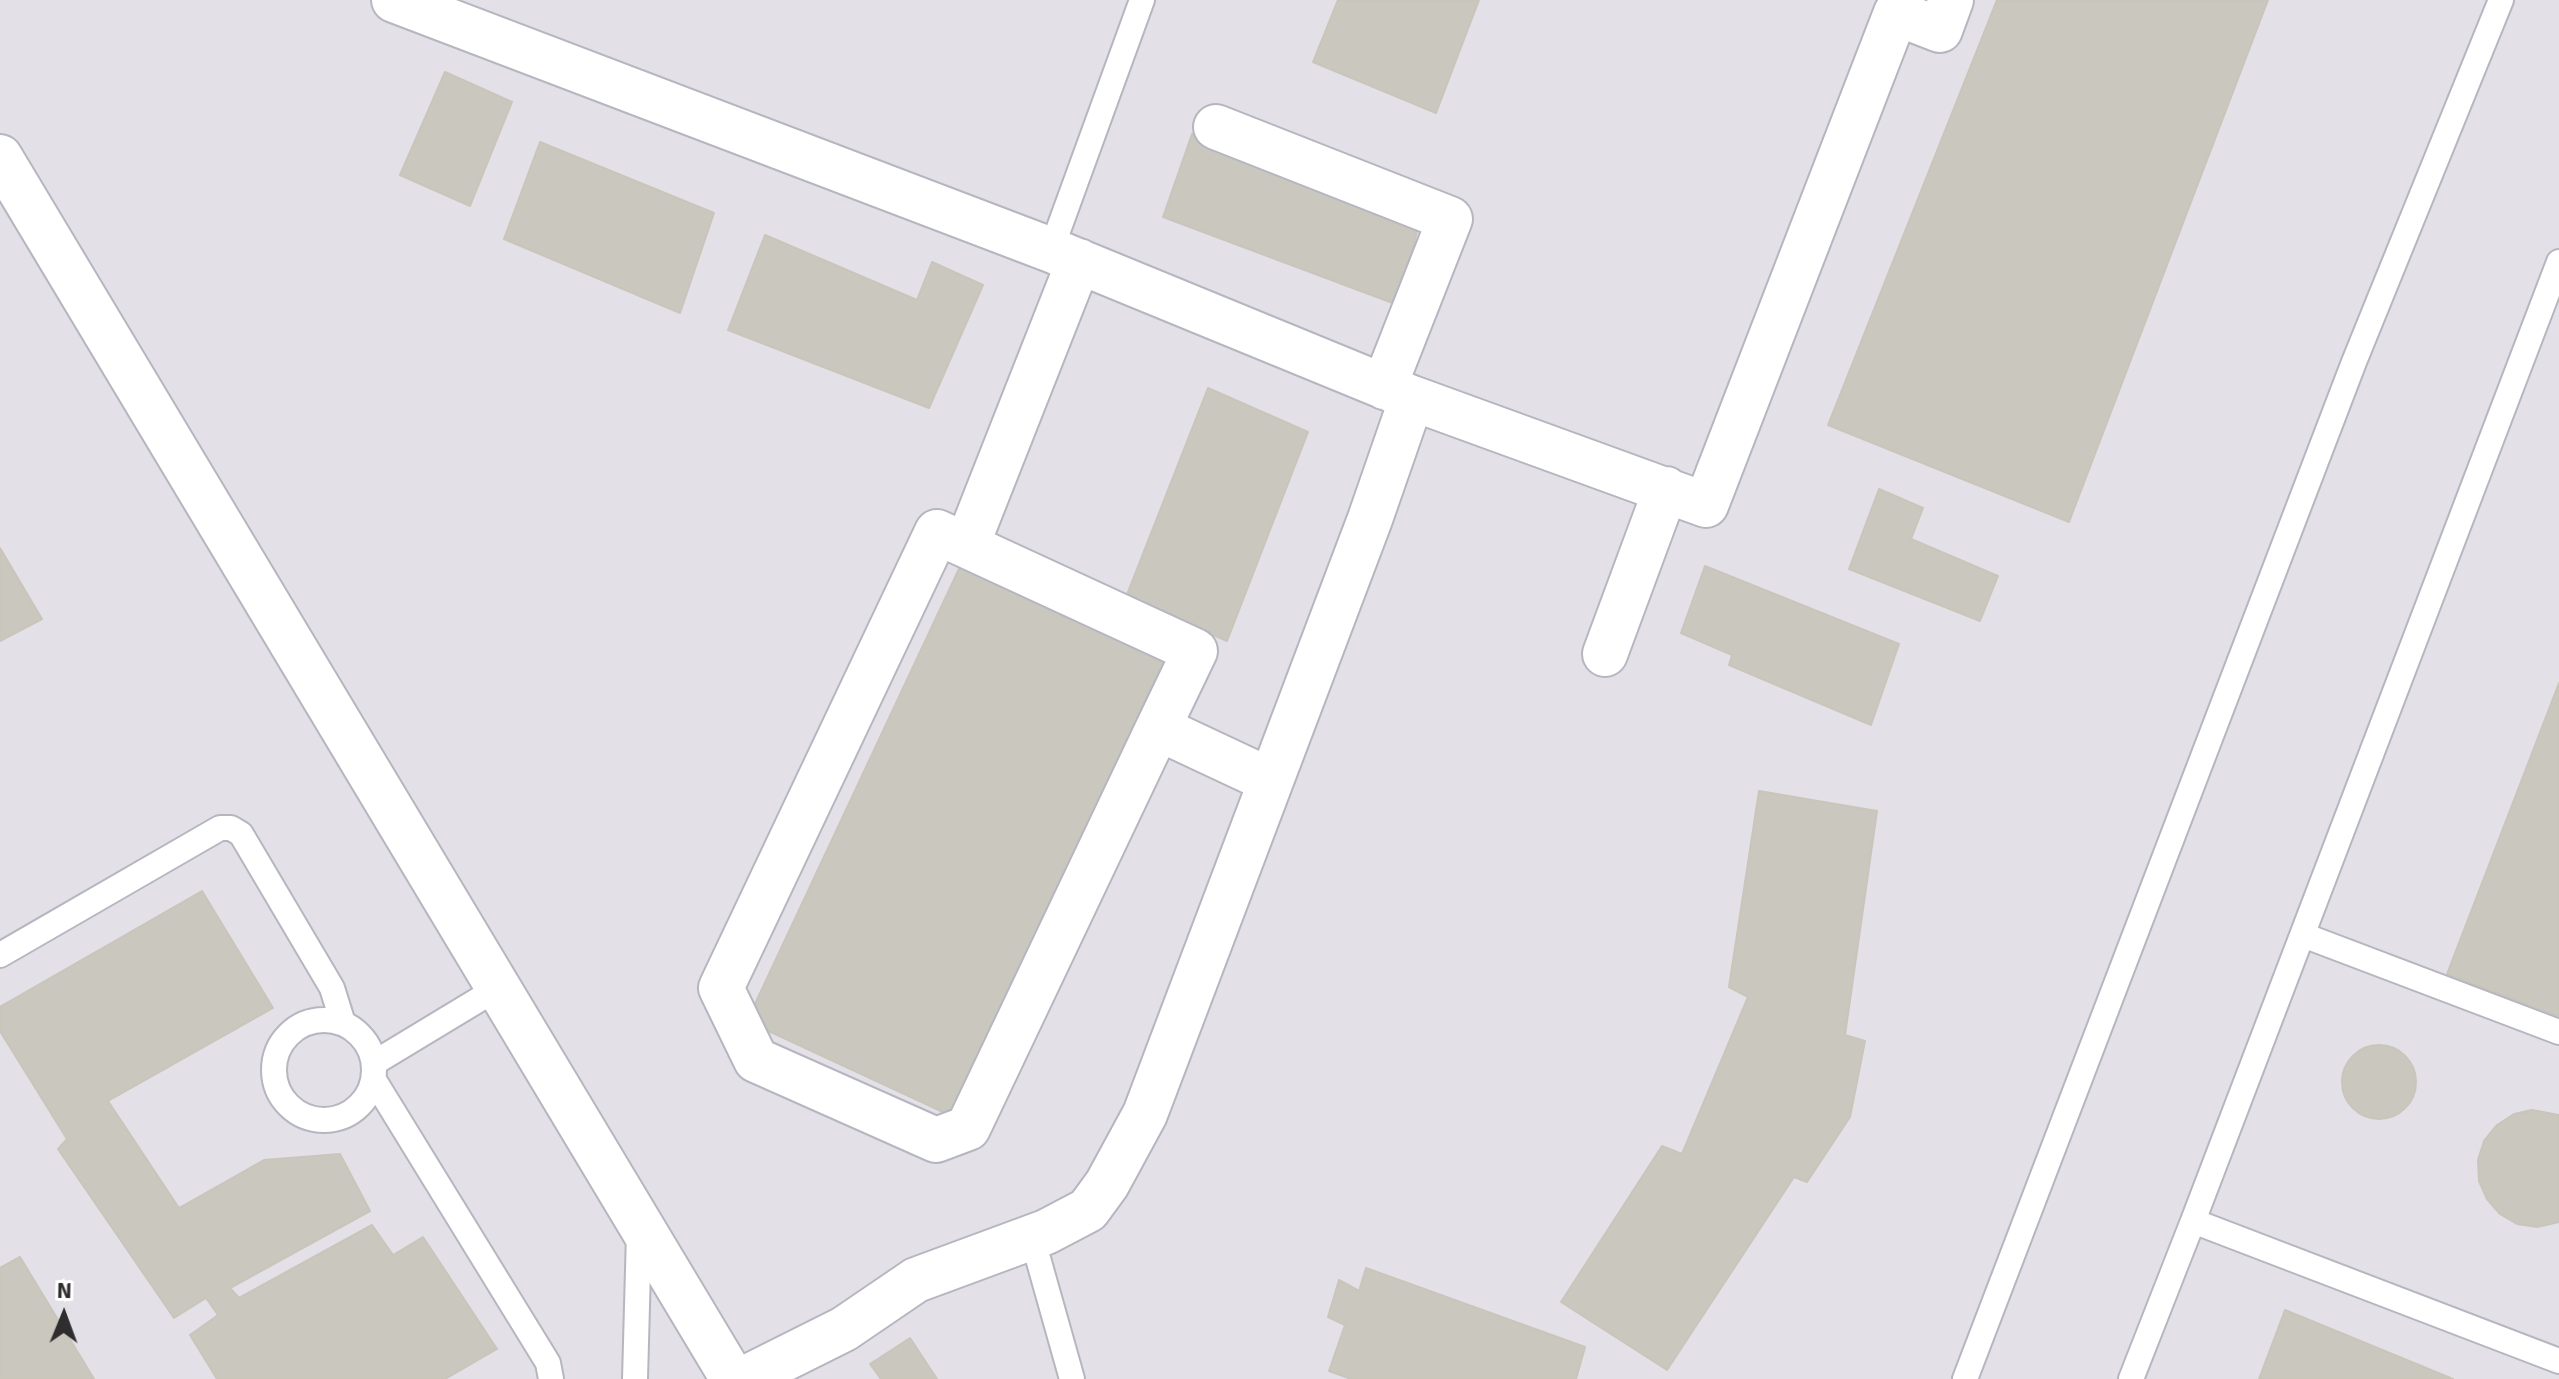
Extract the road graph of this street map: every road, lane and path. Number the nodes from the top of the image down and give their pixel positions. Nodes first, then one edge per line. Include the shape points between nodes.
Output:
1 (394, 0) edge
2 (1142, 0) edge
3 (1951, 0) edge
4 (2501, 0) edge
5 (1216, 127) dead end
6 (0, 157) edge
7 (1065, 256) junction
8 (2559, 262) edge
9 (1398, 393) junction
10 (1666, 489) junction
11 (967, 545) junction
12 (1605, 654) dead end
13 (1158, 728) junction
14 (1271, 781) junction
15 (2303, 935) junction
16 (0, 955) edge
17 (498, 988) junction
18 (343, 1023) junction
19 (2559, 1032) edge
20 (374, 1071) junction
21 (2193, 1221) junction
22 (639, 1223) junction
23 (1032, 1237) junction
24 (2559, 1361) edge
25 (551, 1379) edge
26 (635, 1379) edge
27 (733, 1379) edge
28 (744, 1379) edge
29 (1072, 1379) edge
30 (1965, 1379) edge
31 (2131, 1379) edge

1 - 7 street
2 - 7 lane
3 - 10 street via 1940,30 1896,13 1706,505
4 - 30 lane via 2354,362
5 - 9 street via 1450,219
6 - 17 street
7 - 9 street
7 - 11 street
8 - 15 lane
9 - 10 street
9 - 14 street via 1370,519
10 - 12 street
11 - 13 street via 1195,651
11 - 13 street via 937,532 721,988 756,1060 936,1140 968,1128
13 - 14 street
14 - 23 street via 1145,1114 1088,1210
15 - 19 lane
15 - 21 lane
16 - 18 lane via 220,828 231,828 241,834 332,988
17 - 20 lane
17 - 22 street
18 - 20 lane via 364,1039
18 - 20 lane via 309,1021 293,1029 274,1058 276,1090 298,1113 329,1121 358,1107 368,1095
20 - 25 lane via 548,1363
21 - 24 lane
21 - 31 lane
22 - 26 lane
22 - 27 street
23 - 28 street via 916,1280 844,1329
23 - 29 lane

